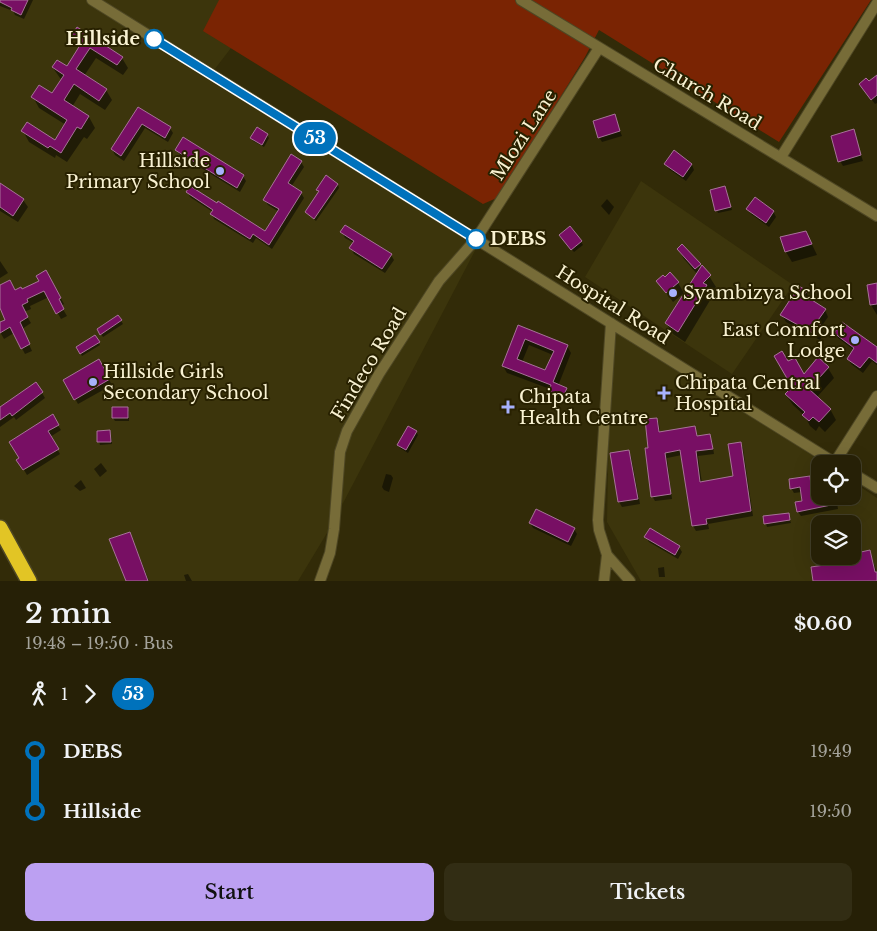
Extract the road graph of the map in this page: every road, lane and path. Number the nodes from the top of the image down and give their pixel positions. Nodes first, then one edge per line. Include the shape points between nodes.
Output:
1 (92, 0) edge
2 (521, 0) edge
3 (877, 3) edge
4 (599, 48) junction
5 (781, 157) junction
6 (877, 216) edge
7 (476, 239) junction
8 (611, 322) junction
9 (877, 396) edge
10 (823, 455) edge
11 (841, 455) edge
12 (861, 478) edge
13 (877, 488) edge
14 (0, 528) edge
15 (607, 554) junction
16 (29, 581) edge
17 (320, 581) edge
18 (604, 581) edge
19 (630, 581) edge

1 - 7 street, Hospital Road
2 - 4 street, Church Road
3 - 5 street
4 - 5 street, Church Road
4 - 7 street, Mlozi Lane
5 - 6 street, Church Road
7 - 8 street, Hospital Road
7 - 17 street, Findeco Road via 439,281 379,374 347,431 340,452 330,553
8 - 10 street, Hospital Road
8 - 15 street via 598,520
9 - 11 street
12 - 13 street
14 - 16 highway
15 - 18 street
15 - 19 street

